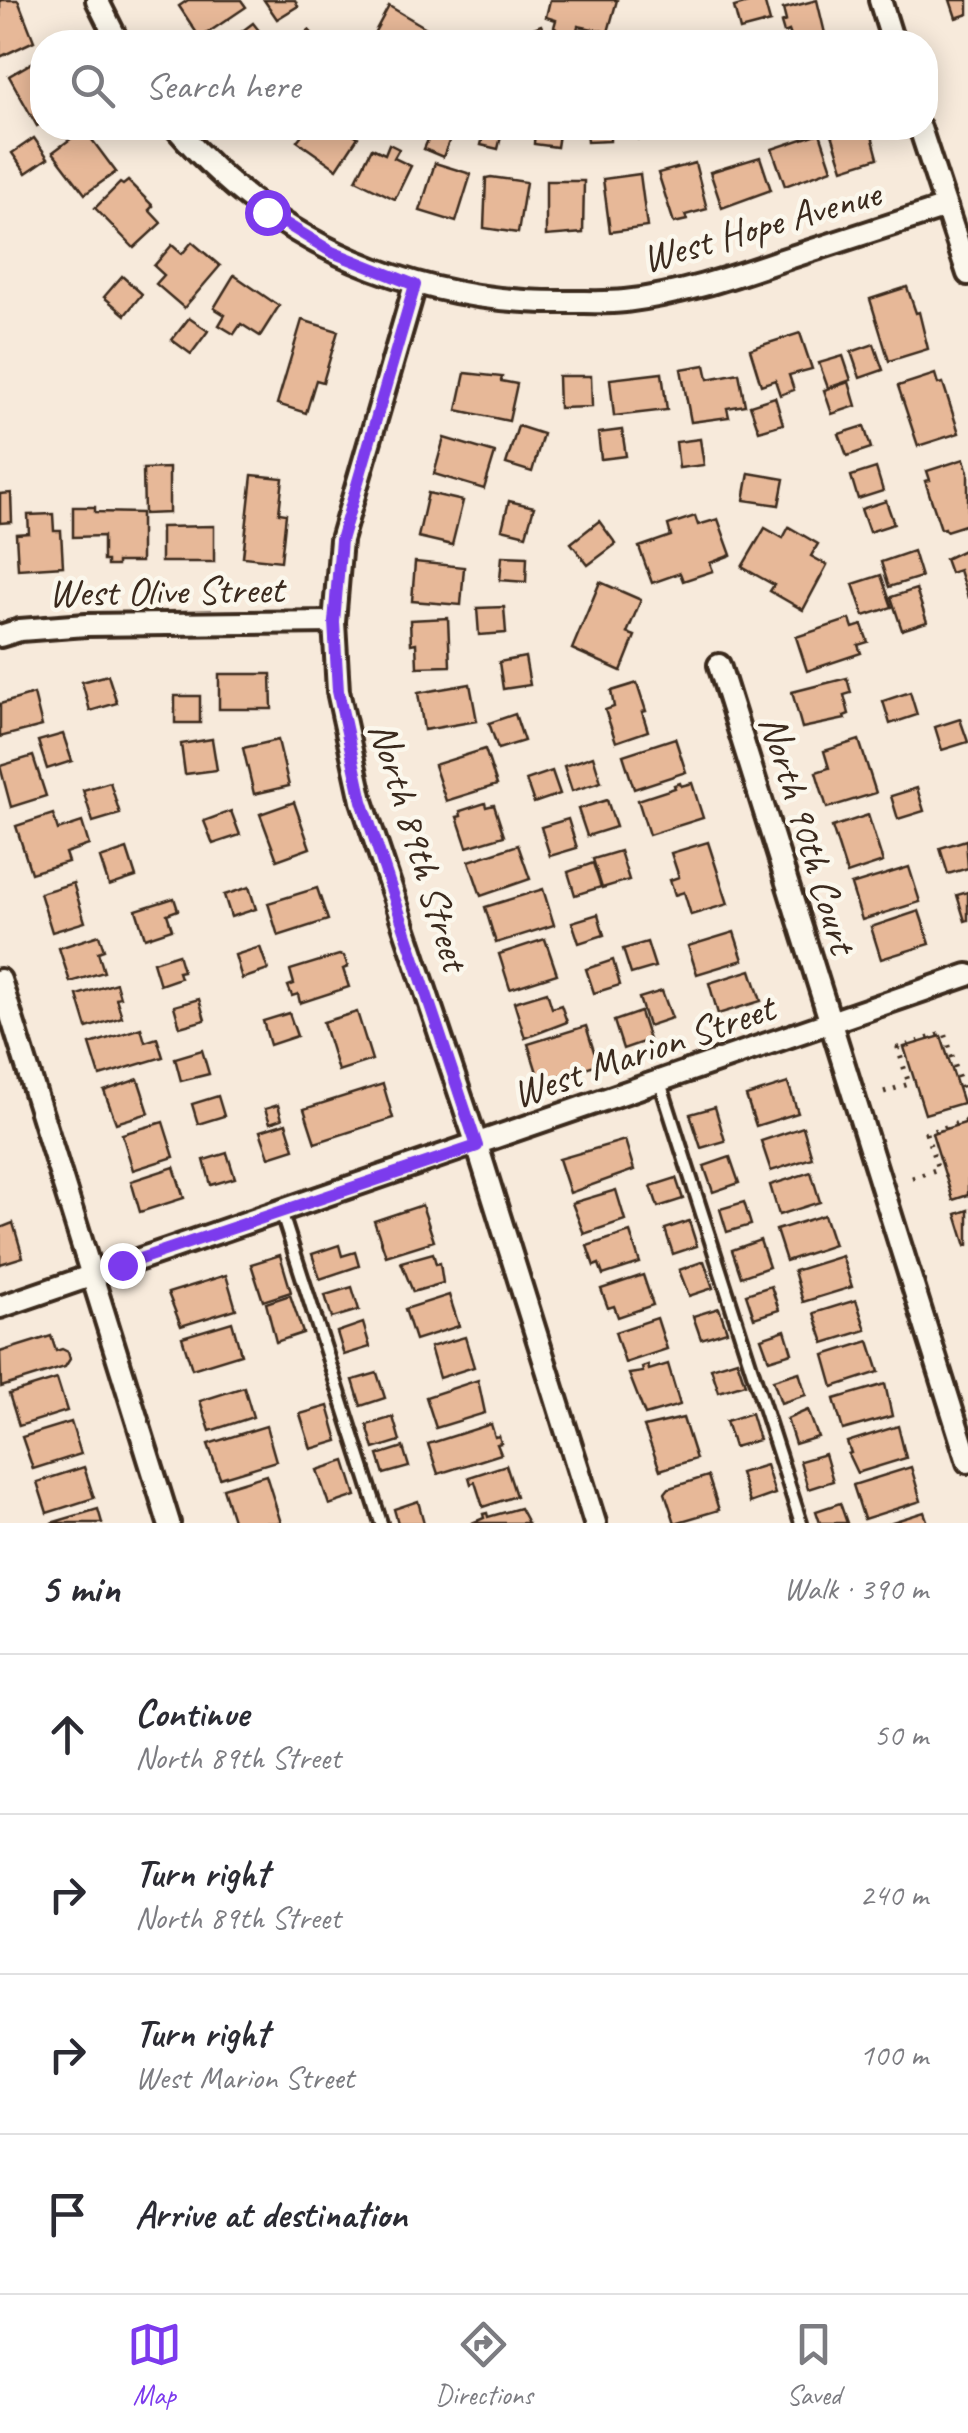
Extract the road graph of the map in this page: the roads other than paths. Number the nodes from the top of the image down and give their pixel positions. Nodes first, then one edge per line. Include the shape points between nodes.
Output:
1 (97, 0) edge
2 (880, 0) edge
3 (112, 30) edge
4 (889, 30) edge
5 (186, 140) edge
6 (924, 140) edge
7 (946, 207) junction
8 (968, 274) edge
9 (415, 285) junction
10 (334, 622) junction
11 (0, 636) edge
12 (719, 665) dead end
13 (968, 974) edge
14 (0, 980) edge
15 (830, 1023) junction
16 (660, 1082) junction
17 (477, 1146) junction
18 (281, 1211) junction
19 (92, 1275) junction
20 (0, 1307) edge
21 (968, 1462) edge
22 (168, 1523) edge
23 (381, 1523) edge
24 (595, 1523) edge
25 (801, 1523) edge

1 - 3 street
2 - 4 street
5 - 9 street via 267,212 332,252
6 - 7 street
7 - 8 street
7 - 9 street, West Hope Avenue via 709,284 624,301 526,303
9 - 10 street, North 89th Street via 341,540
10 - 11 street, West Olive Street via 86,625
10 - 17 street, North 89th Street via 338,691 362,801
12 - 15 street, North 90th Court
13 - 15 street, West Marion Street
14 - 19 street
15 - 16 street, West Marion Street
15 - 21 street, North 90th Court
16 - 17 street, West Marion Street
16 - 25 lane
17 - 18 street, West Marion Street
17 - 24 street, North 89th Street
18 - 19 street, West Marion Street
18 - 23 lane
19 - 20 street, West Marion Street
19 - 22 street

